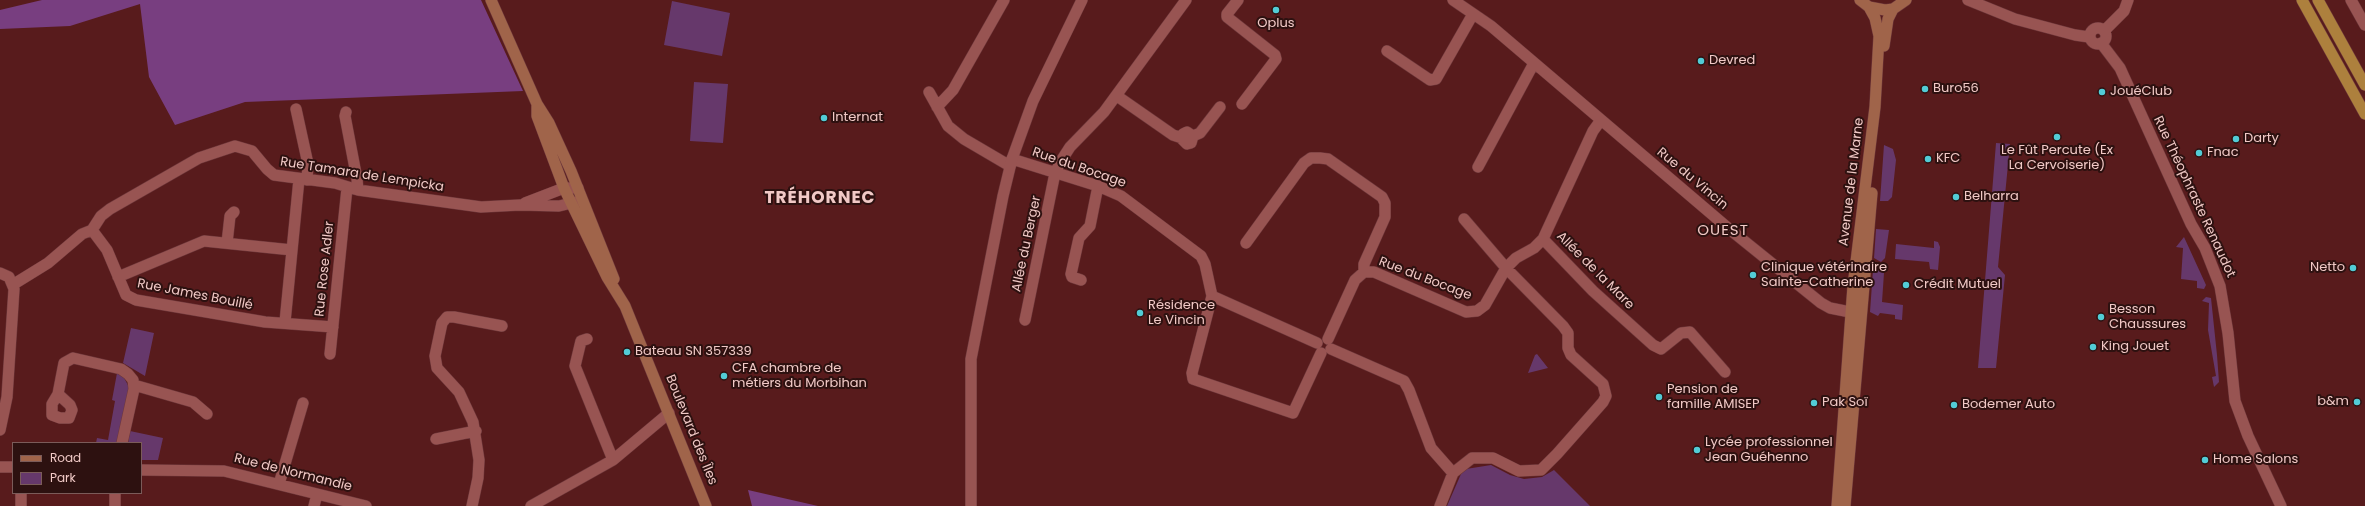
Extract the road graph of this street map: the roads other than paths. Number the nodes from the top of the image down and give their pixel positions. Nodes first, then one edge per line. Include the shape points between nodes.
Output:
1 (491, 0) edge
2 (1004, 0) edge
3 (1082, 0) edge
4 (1186, 0) edge
5 (1238, 0) edge
6 (1453, 0) edge
7 (1860, 0) edge
8 (1906, 0) edge
9 (1968, 0) edge
10 (2128, 0) edge
11 (2302, 0) edge
12 (2318, 0) edge
13 (2351, 0) edge
14 (1869, 7) junction
15 (1893, 8) junction
16 (1473, 14) junction
17 (2365, 25) edge
18 (2104, 31) junction
19 (2089, 37) junction
20 (2101, 43) junction
21 (1386, 51) dead end
22 (1534, 63) junction
23 (2365, 85) edge
24 (929, 92) dead end
25 (1116, 96) junction
26 (537, 104) junction
27 (1242, 104) dead end
28 (937, 107) junction
29 (1220, 107) dead end
30 (296, 109) dead end
31 (346, 112) dead end
32 (2365, 114) edge
33 (1601, 120) junction
34 (1011, 163) junction
35 (1478, 167) dead end
36 (1056, 173) junction
37 (303, 179) junction
38 (1098, 186) junction
39 (564, 188) junction
40 (578, 188) junction
41 (352, 189) junction
42 (583, 200) junction
43 (572, 204) junction
44 (520, 205) junction
45 (234, 212) dead end
46 (1464, 219) dead end
47 (92, 230) junction
48 (1543, 239) junction
49 (227, 243) junction
50 (1246, 243) dead end
51 (292, 250) junction
52 (1506, 268) junction
53 (1364, 272) junction
54 (0, 273) edge
55 (118, 277) junction
56 (1081, 280) dead end
57 (14, 284) junction
58 (1212, 296) junction
59 (621, 298) junction
60 (1856, 313) junction
61 (1025, 320) dead end
62 (285, 322) junction
63 (502, 326) dead end
64 (333, 327) junction
65 (6, 339) edge
66 (587, 339) dead end
67 (1324, 346) junction
68 (330, 354) dead end
69 (1725, 372) dead end
70 (134, 386) junction
71 (58, 394) dead end
72 (303, 404) dead end
73 (669, 413) junction
74 (207, 414) dead end
75 (0, 430) edge
76 (476, 431) junction
77 (436, 439) dead end
78 (122, 442) edge
79 (613, 460) junction
80 (0, 467) edge
81 (12, 467) edge
82 (142, 470) edge
83 (1453, 473) junction
84 (279, 484) junction
85 (21, 494) edge
86 (115, 494) edge
87 (318, 494) junction
88 (21, 506) edge
89 (115, 506) edge
90 (314, 506) edge
91 (366, 506) edge
92 (472, 506) edge
93 (531, 506) edge
94 (706, 506) edge
95 (971, 506) edge
96 (1440, 506) edge
97 (1837, 506) edge
98 (1845, 506) edge
99 (2281, 506) edge

1 - 26 main road, Boulevard des Îles
2 - 28 street via 953,90
3 - 34 street via 1033,101
4 - 25 street, Allée du Berger
5 - 27 street via 1227,17 1275,55 1276,59
6 - 16 street, Rue du Vincin
7 - 14 main road
8 - 15 main road
9 - 19 street, Rue Théophraste Renaudot via 2015,19 2075,36
10 - 18 street via 2124,11
11 - 32 highway
12 - 23 highway
13 - 17 street
14 - 15 main road via 1877,10
14 - 60 main road, Avenue de la Marne via 1875,18 1878,36 1875,107
15 - 60 main road, Avenue de la Marne via 1885,35
16 - 21 street via 1436,79 1430,80
16 - 22 street, Rue du Vincin
18 - 19 street via 2094,28
18 - 20 street via 2106,38
19 - 20 street, Rue Théophraste Renaudot via 2095,44
20 - 99 street, Rue Théophraste Renaudot via 2120,68 2220,286 2235,401 2248,436
22 - 33 street, Rue du Vincin
22 - 35 street
24 - 28 street, Rue du Bocage
25 - 29 street via 1173,135 1182,138 1187,132 1193,136 1200,133
25 - 36 street, Allée du Berger via 1064,155
26 - 39 main road, Boulevard des Îles via 537,116
26 - 40 main road, Boulevard des Îles via 549,123
28 - 34 street, Rue du Bocage via 948,126 964,139
30 - 37 street via 308,164
31 - 41 street, Rue Rose Adler via 357,180
33 - 48 street, Allée de la Mare
33 - 60 street, Rue du Vincin via 1821,303
34 - 36 street, Rue du Bocage
34 - 95 street via 971,360
36 - 38 street, Rue du Bocage
36 - 61 street, Allée du Berger
37 - 41 street, Rue Tamara de Lempicka via 335,183
37 - 47 street, Rue Tamara de Lempicka via 271,174 252,150 235,146 199,158 110,209 101,216
37 - 51 street
38 - 56 street via 1090,226 1079,238 1071,274 1072,277
38 - 58 street, Rue du Bocage via 1130,201 1194,249 1205,264
39 - 40 street
39 - 43 main road, Boulevard des Îles
39 - 44 street, Rue Tamara de Lempicka
40 - 42 main road, Boulevard des Îles
41 - 44 street, Rue Tamara de Lempicka via 481,207
41 - 64 street, Rue Rose Adler
42 - 43 street, Rue Tamara de Lempicka
42 - 59 main road, Boulevard des Îles
43 - 44 street, Rue Tamara de Lempicka
43 - 59 main road, Boulevard des Îles via 607,277
45 - 49 street via 230,216
46 - 52 street
47 - 55 street, Rue James Bouillé via 108,250
47 - 57 street, Rue Tamara de Lempicka via 82,234 48,263
48 - 52 street, Rue du Bocage
48 - 69 street, Allée de la Mare via 1593,291 1653,345 1662,349 1681,333 1690,332
49 - 51 street
49 - 55 street via 204,241
50 - 53 street via 1304,163 1311,158 1320,158 1328,160 1382,197 1385,203 1385,217 1364,264
51 - 62 street
52 - 53 street, Rue du Bocage via 1485,305 1477,311 1466,312 1374,272
52 - 83 street via 1563,326 1568,333 1568,348 1571,355 1603,384 1606,396 1541,470 1519,471 1497,459 1478,457 1467,461
53 - 67 street, Rue du Bocage via 1355,280
54 - 57 street via 5,274
55 - 62 street, Rue James Bouillé via 126,295 136,300 200,313 264,322
57 - 65 street
58 - 67 street
58 - 67 street, Rue du Bocage via 1192,373 1193,379 1293,413
59 - 73 main road, Boulevard des Îles
60 - 97 main road, Avenue de la Marne
60 - 98 main road, Avenue de la Marne
62 - 64 street, Rue James Bouillé
63 - 76 street via 454,316 442,323 435,356 436,365 460,392
64 - 68 street, Rue Rose Adler
65 - 75 street via 7,397
66 - 79 street via 581,341 575,366
67 - 83 street via 1404,381 1431,448
70 - 71 street via 131,376 121,369 73,358 64,364
70 - 74 street via 192,402
70 - 78 street
72 - 84 street
73 - 79 street
73 - 94 main road, Boulevard des Îles
76 - 77 street
76 - 92 street via 479,470
79 - 93 street
80 - 81 street
82 - 84 street, Rue de Normandie via 224,471
83 - 96 street
84 - 87 street, Rue de Normandie
85 - 88 street
86 - 89 street
87 - 90 street
87 - 91 street, Rue de Normandie

